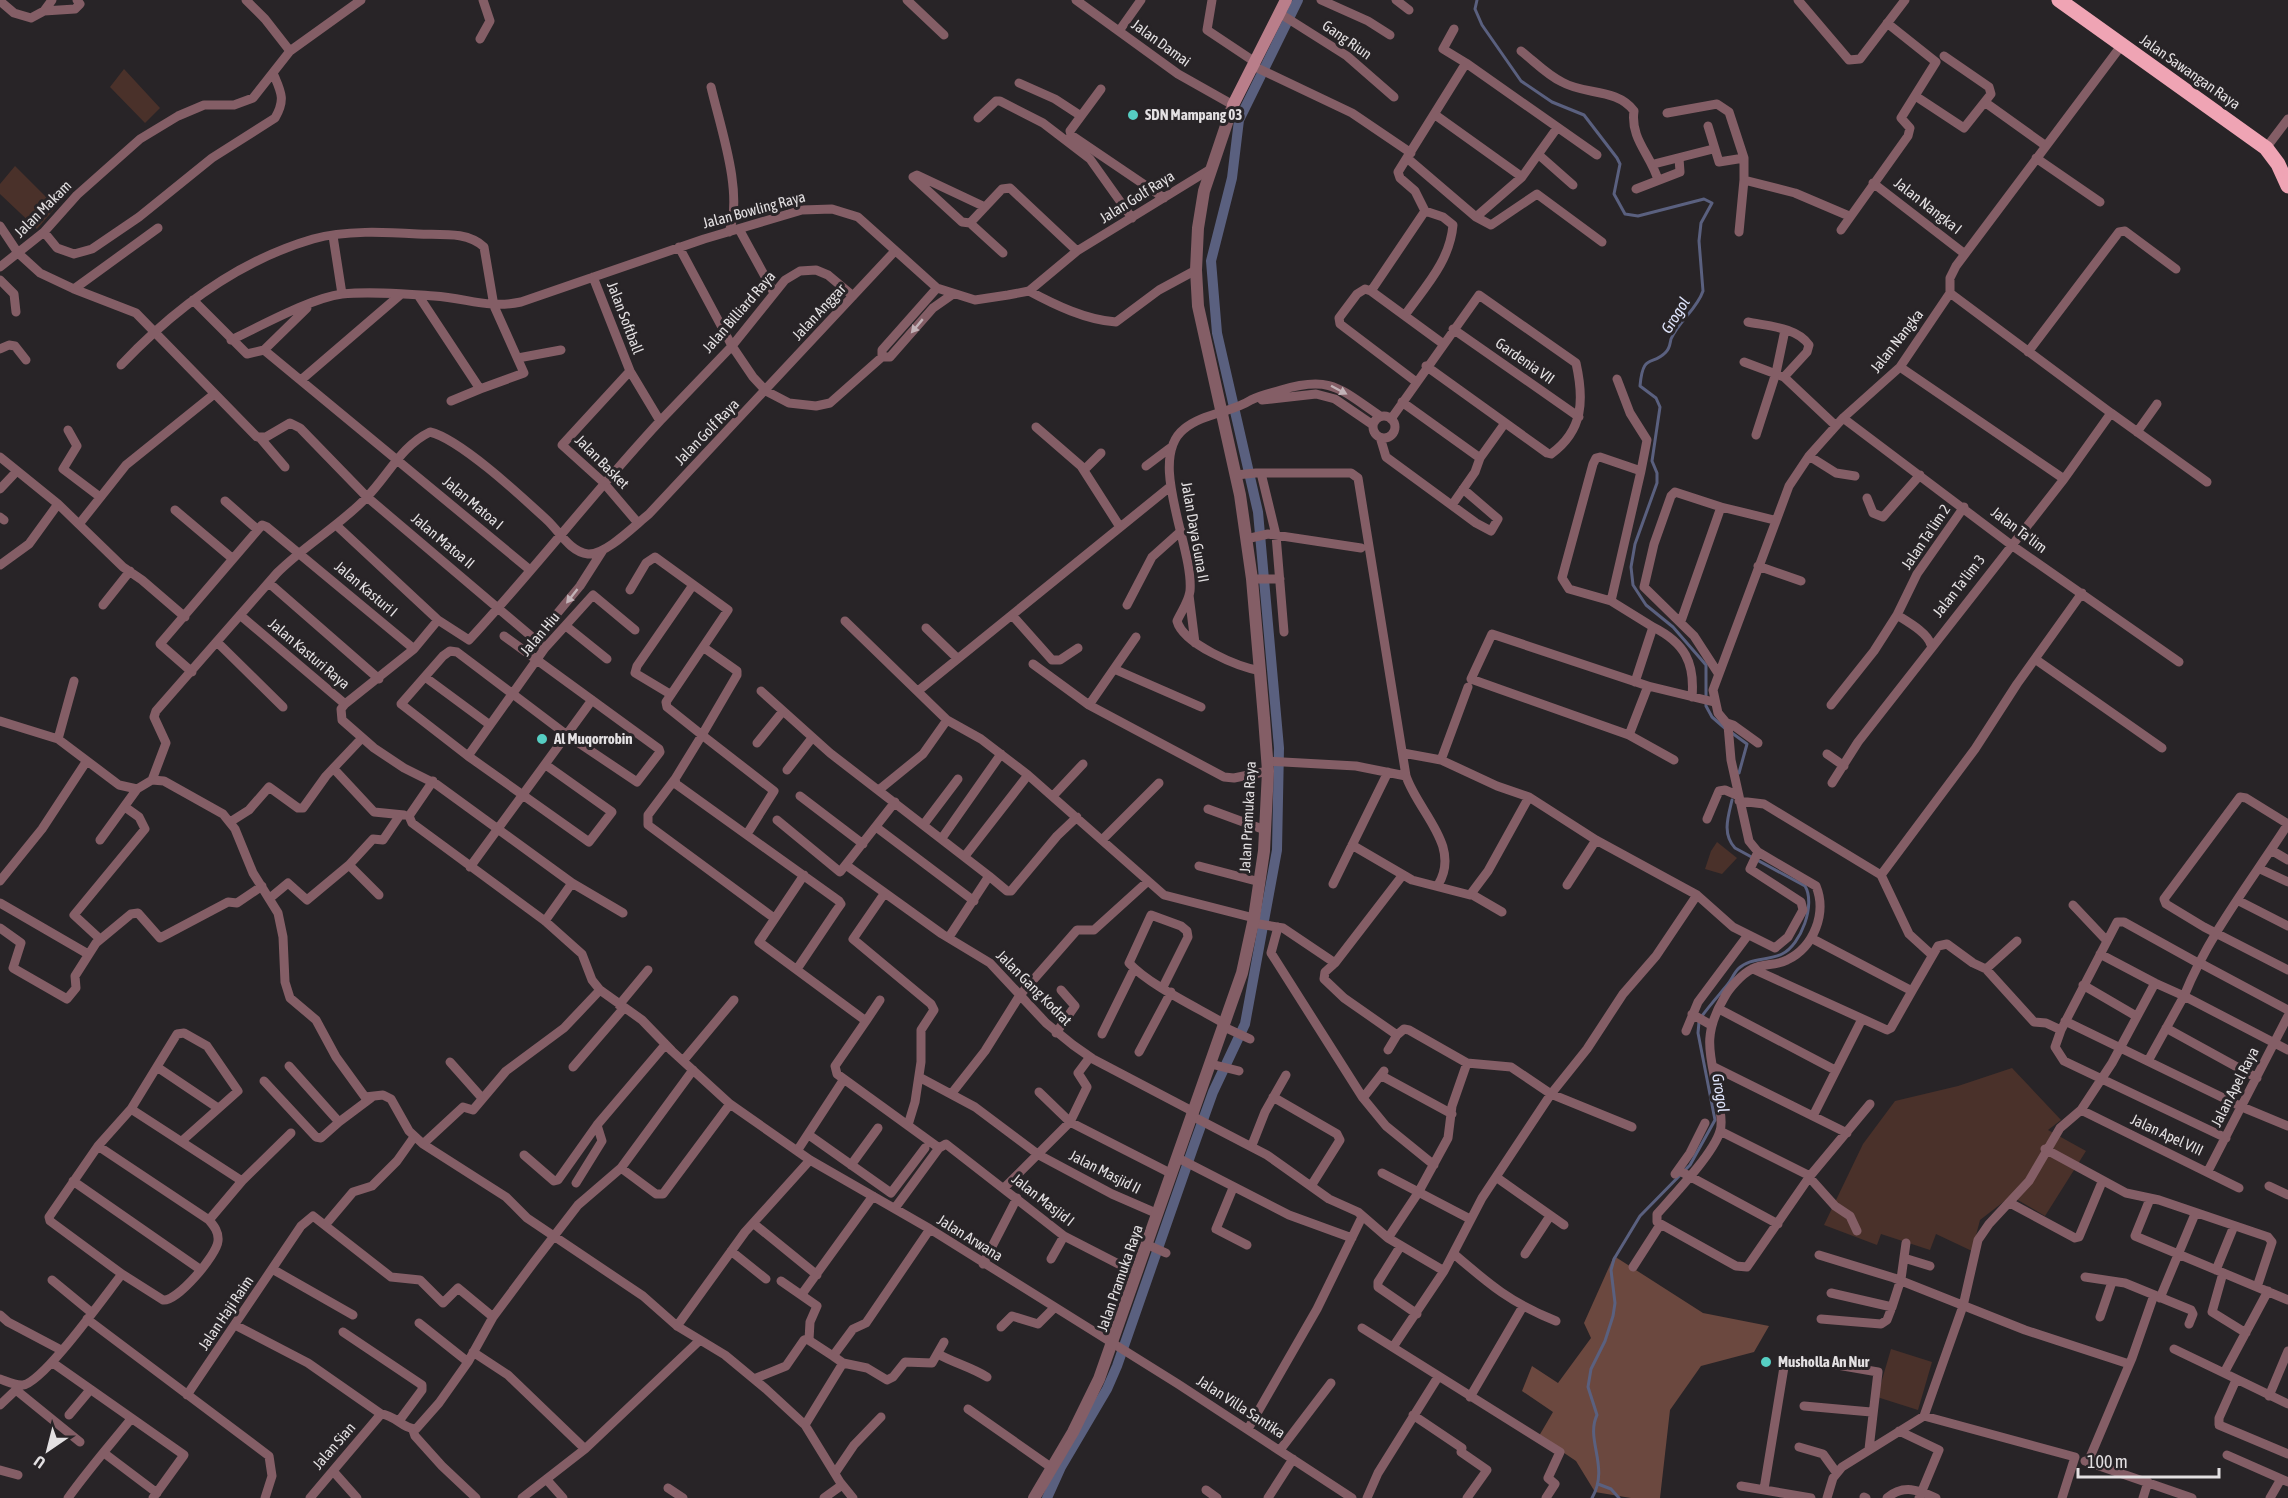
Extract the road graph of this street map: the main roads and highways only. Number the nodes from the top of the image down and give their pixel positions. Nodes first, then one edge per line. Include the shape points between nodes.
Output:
1 (1286, 0) edge
2 (2059, 0) edge
3 (1233, 105) road end
4 (2288, 186) edge

1 - 3 main road via 1285,17
2 - 4 highway, Jalan Sawangan Raya via 2266,148

